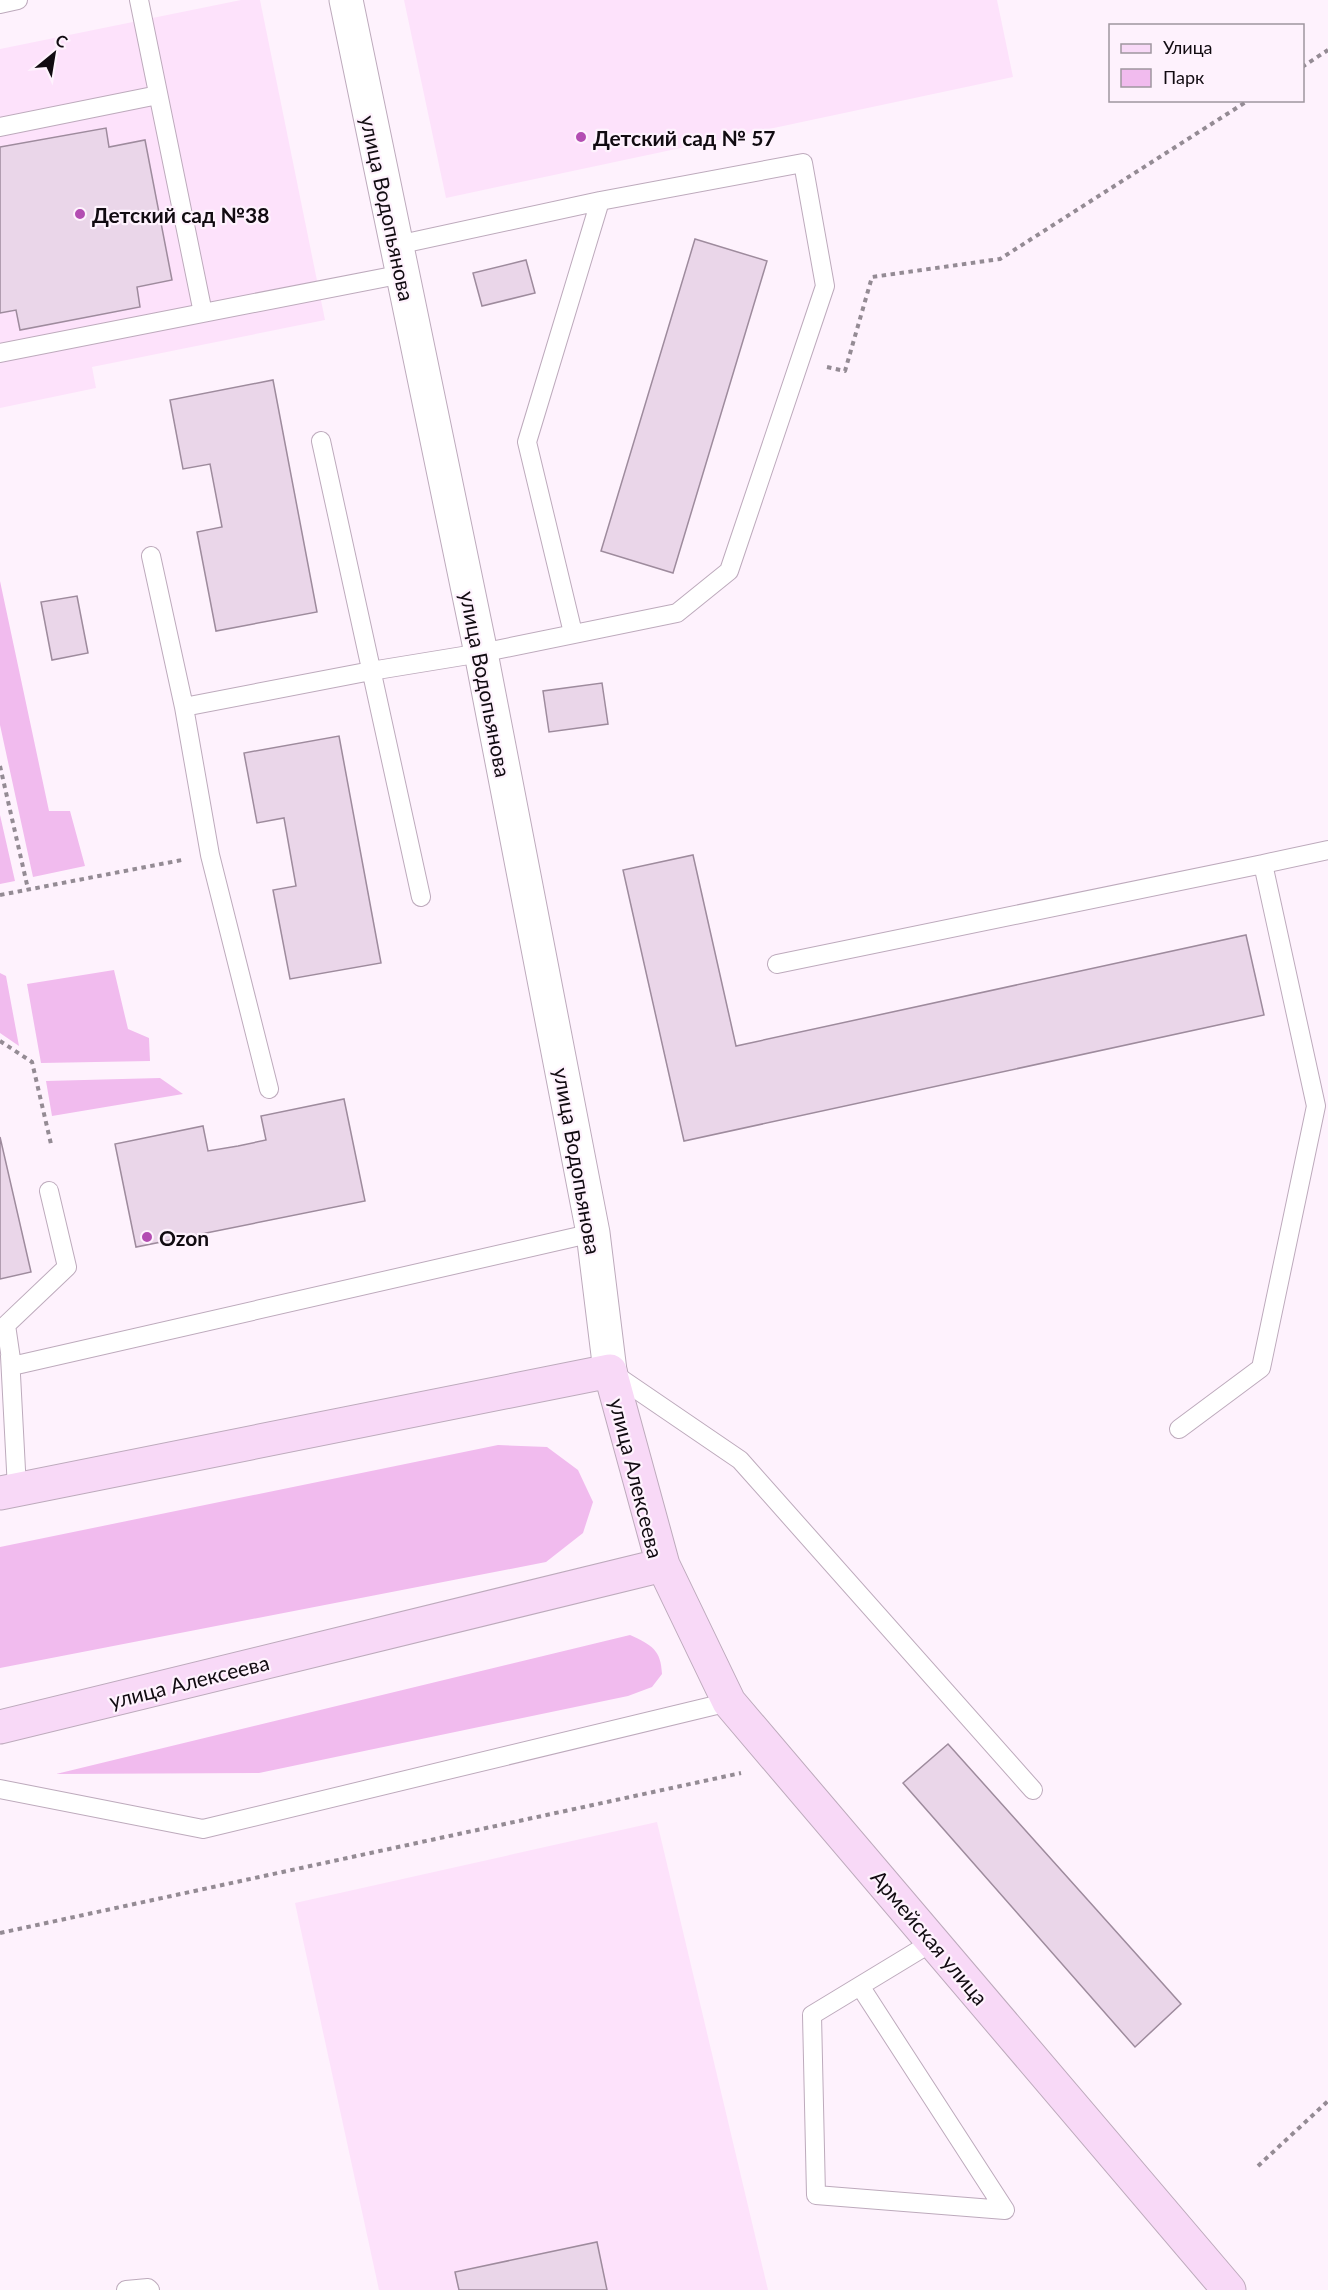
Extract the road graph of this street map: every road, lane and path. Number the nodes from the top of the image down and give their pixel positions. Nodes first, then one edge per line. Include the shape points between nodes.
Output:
1 (18, 0) edge
2 (139, 0) edge
3 (346, 0) edge
4 (0, 4) edge
5 (1328, 50) edge
6 (1304, 66) edge
7 (158, 95) junction
8 (1246, 102) edge
9 (0, 127) edge
10 (600, 201) junction
11 (400, 260) junction
12 (203, 313) junction
13 (0, 353) edge
14 (800, 361) junction
15 (321, 441) dead end
16 (151, 556) dead end
17 (573, 633) junction
18 (481, 653) junction
19 (371, 671) junction
20 (184, 707) junction
21 (0, 766) edge
22 (1328, 850) edge
23 (210, 855) junction
24 (1263, 864) junction
25 (28, 889) junction
26 (0, 895) edge
27 (421, 897) dead end
28 (777, 964) dead end
29 (0, 1041) edge
30 (269, 1089) dead end
31 (51, 1144) dead end
32 (49, 1191) dead end
33 (593, 1233) junction
34 (3, 1326) edge
35 (12, 1366) junction
36 (610, 1371) junction
37 (1179, 1429) dead end
38 (8, 1491) edge
39 (663, 1565) junction
40 (729, 1702) junction
41 (0, 1726) edge
42 (750, 1771) dead end
43 (0, 1789) edge
44 (1033, 1790) dead end
45 (0, 1933) edge
46 (934, 1941) junction
47 (860, 1986) junction
48 (1328, 2101) edge
49 (1258, 2166) dead end
50 (126, 2290) edge
51 (150, 2290) edge
52 (1228, 2290) edge

1 - 4 lane
2 - 7 lane
3 - 11 street, улица Водопьянова
5 - 6 path
7 - 9 lane
7 - 12 lane
8 - 14 path via 1000,259 873,278 845,371
10 - 11 lane
10 - 14 lane via 803,163 825,286
10 - 17 lane via 527,442
11 - 12 lane
11 - 18 street, улица Водопьянова
12 - 13 lane
14 - 17 lane via 729,571 677,613
15 - 19 lane
16 - 20 lane
17 - 18 lane
18 - 19 lane
18 - 33 street, улица Водопьянова
19 - 20 lane
19 - 27 lane
20 - 23 lane
21 - 25 path
22 - 24 lane
23 - 25 path
23 - 30 lane
24 - 28 lane
24 - 37 lane via 1316,1106 1261,1368
25 - 26 path
29 - 31 path via 32,1062
32 - 34 lane via 67,1268
33 - 35 lane
33 - 36 street, улица Водопьянова
34 - 35 lane
35 - 38 lane
36 - 38 street, улица Алексеева
36 - 39 street, улица Алексеева
36 - 44 lane via 740,1460
39 - 40 street, Армейская улица
39 - 41 street, улица Алексеева
40 - 43 lane via 203,1828
40 - 46 street, Армейская улица
42 - 45 path
46 - 47 lane
46 - 52 street, Армейская улица
47 - 47 lane via 812,2015 816,2194 1005,2210
48 - 49 path
50 - 51 lane

